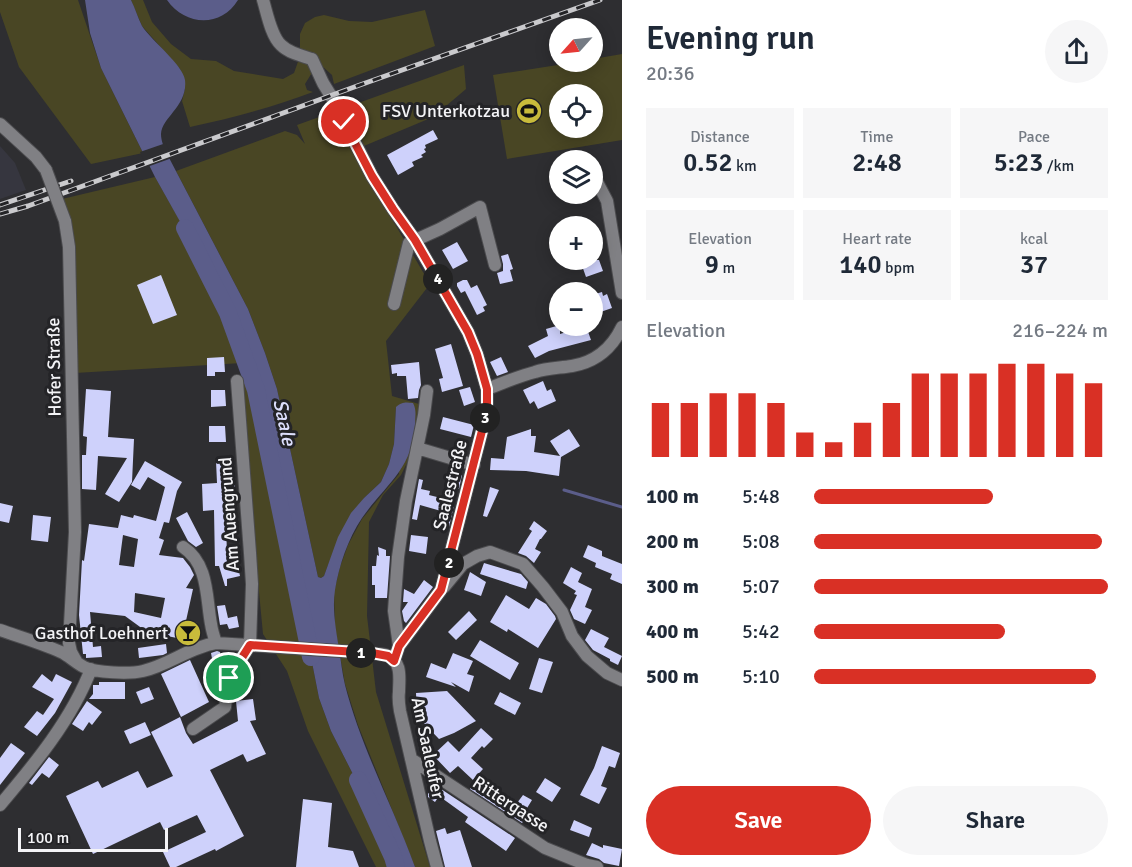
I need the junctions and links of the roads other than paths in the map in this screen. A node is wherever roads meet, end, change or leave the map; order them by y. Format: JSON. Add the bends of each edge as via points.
{"nodes":[{"id":1,"x":263,"y":0,"type":"edge"},
{"id":2,"x":0,"y":124,"type":"edge"},
{"id":3,"x":603,"y":193,"type":"edge"},
{"id":4,"x":415,"y":240,"type":"junction"},
{"id":5,"x":495,"y":265,"type":"dead end"},
{"id":6,"x":622,"y":293,"type":"edge"},
{"id":7,"x":394,"y":304,"type":"dead end"},
{"id":8,"x":622,"y":327,"type":"edge"},
{"id":9,"x":237,"y":381,"type":"dead end"},
{"id":10,"x":487,"y":389,"type":"junction"},
{"id":11,"x":427,"y":391,"type":"dead end"},
{"id":12,"x":417,"y":448,"type":"junction"},
{"id":13,"x":474,"y":465,"type":"junction"},
{"id":14,"x":183,"y":547,"type":"dead end"},
{"id":15,"x":441,"y":590,"type":"junction"},
{"id":16,"x":0,"y":630,"type":"edge"},
{"id":17,"x":69,"y":632,"type":"junction"},
{"id":18,"x":216,"y":643,"type":"junction"},
{"id":19,"x":250,"y":645,"type":"junction"},
{"id":20,"x":399,"y":646,"type":"junction"},
{"id":21,"x":52,"y":649,"type":"junction"},
{"id":22,"x":394,"y":661,"type":"junction"},
{"id":23,"x":85,"y":667,"type":"junction"},
{"id":24,"x":622,"y":680,"type":"edge"},
{"id":25,"x":193,"y":729,"type":"dead end"},
{"id":26,"x":411,"y":759,"type":"junction"},
{"id":27,"x":0,"y":805,"type":"edge"},
{"id":28,"x":437,"y":867,"type":"edge"},
{"id":29,"x":597,"y":867,"type":"edge"}],
"edges":[{"from":1,"to":4,"type":"street","name":"Saalestraße","via":[[280,45],[312,59],[372,176]]},
{"from":2,"to":17,"type":"street","name":"Hofer Straße","bridge":true,"via":[[46,170],[65,221],[69,247],[75,532]]},
{"from":3,"to":6,"type":"street"},
{"from":4,"to":5,"type":"street","via":[[480,207]]},
{"from":4,"to":7,"type":"street","via":[[409,243]]},
{"from":4,"to":10,"type":"street","name":"Saalestraße","via":[[468,332]]},
{"from":8,"to":10,"type":"street","via":[[610,347],[588,361],[538,371]]},
{"from":9,"to":19,"type":"street","name":"Am Auengrund","via":[[252,584]]},
{"from":10,"to":13,"type":"street","name":"Saalestraße"},
{"from":11,"to":12,"type":"street"},
{"from":12,"to":13,"type":"street"},
{"from":12,"to":20,"type":"street","via":[[398,557],[394,611]]},
{"from":13,"to":15,"type":"street","name":"Saalestraße"},
{"from":14,"to":18,"type":"street","via":[[195,557],[203,578]]},
{"from":15,"to":20,"type":"street","name":"Saalestraße"},
{"from":15,"to":24,"type":"street","via":[[463,564],[477,556],[490,552],[523,564],[562,612],[572,636],[587,656]]},
{"from":16,"to":21,"type":"street"},
{"from":17,"to":21,"type":"street","via":[[66,641]]},
{"from":17,"to":23,"type":"street","name":"Hofer Straße","via":[[71,652]]},
{"from":18,"to":19,"type":"street"},
{"from":18,"to":23,"type":"street","via":[[143,671],[122,673]]},
{"from":19,"to":22,"type":"street","via":[[372,653]]},
{"from":19,"to":25,"type":"street","via":[[229,678],[225,706]]},
{"from":20,"to":22,"type":"street","name":"Saalestraße"},
{"from":21,"to":23,"type":"street"},
{"from":22,"to":26,"type":"street","name":"Am Saaleufer","via":[[399,671],[398,699]]},
{"from":23,"to":27,"type":"street","via":[[79,698],[35,764]]},
{"from":26,"to":28,"type":"street","name":"Am Saaleufer"},
{"from":26,"to":29,"type":"street","name":"Rittergasse","via":[[545,848]]}]}
